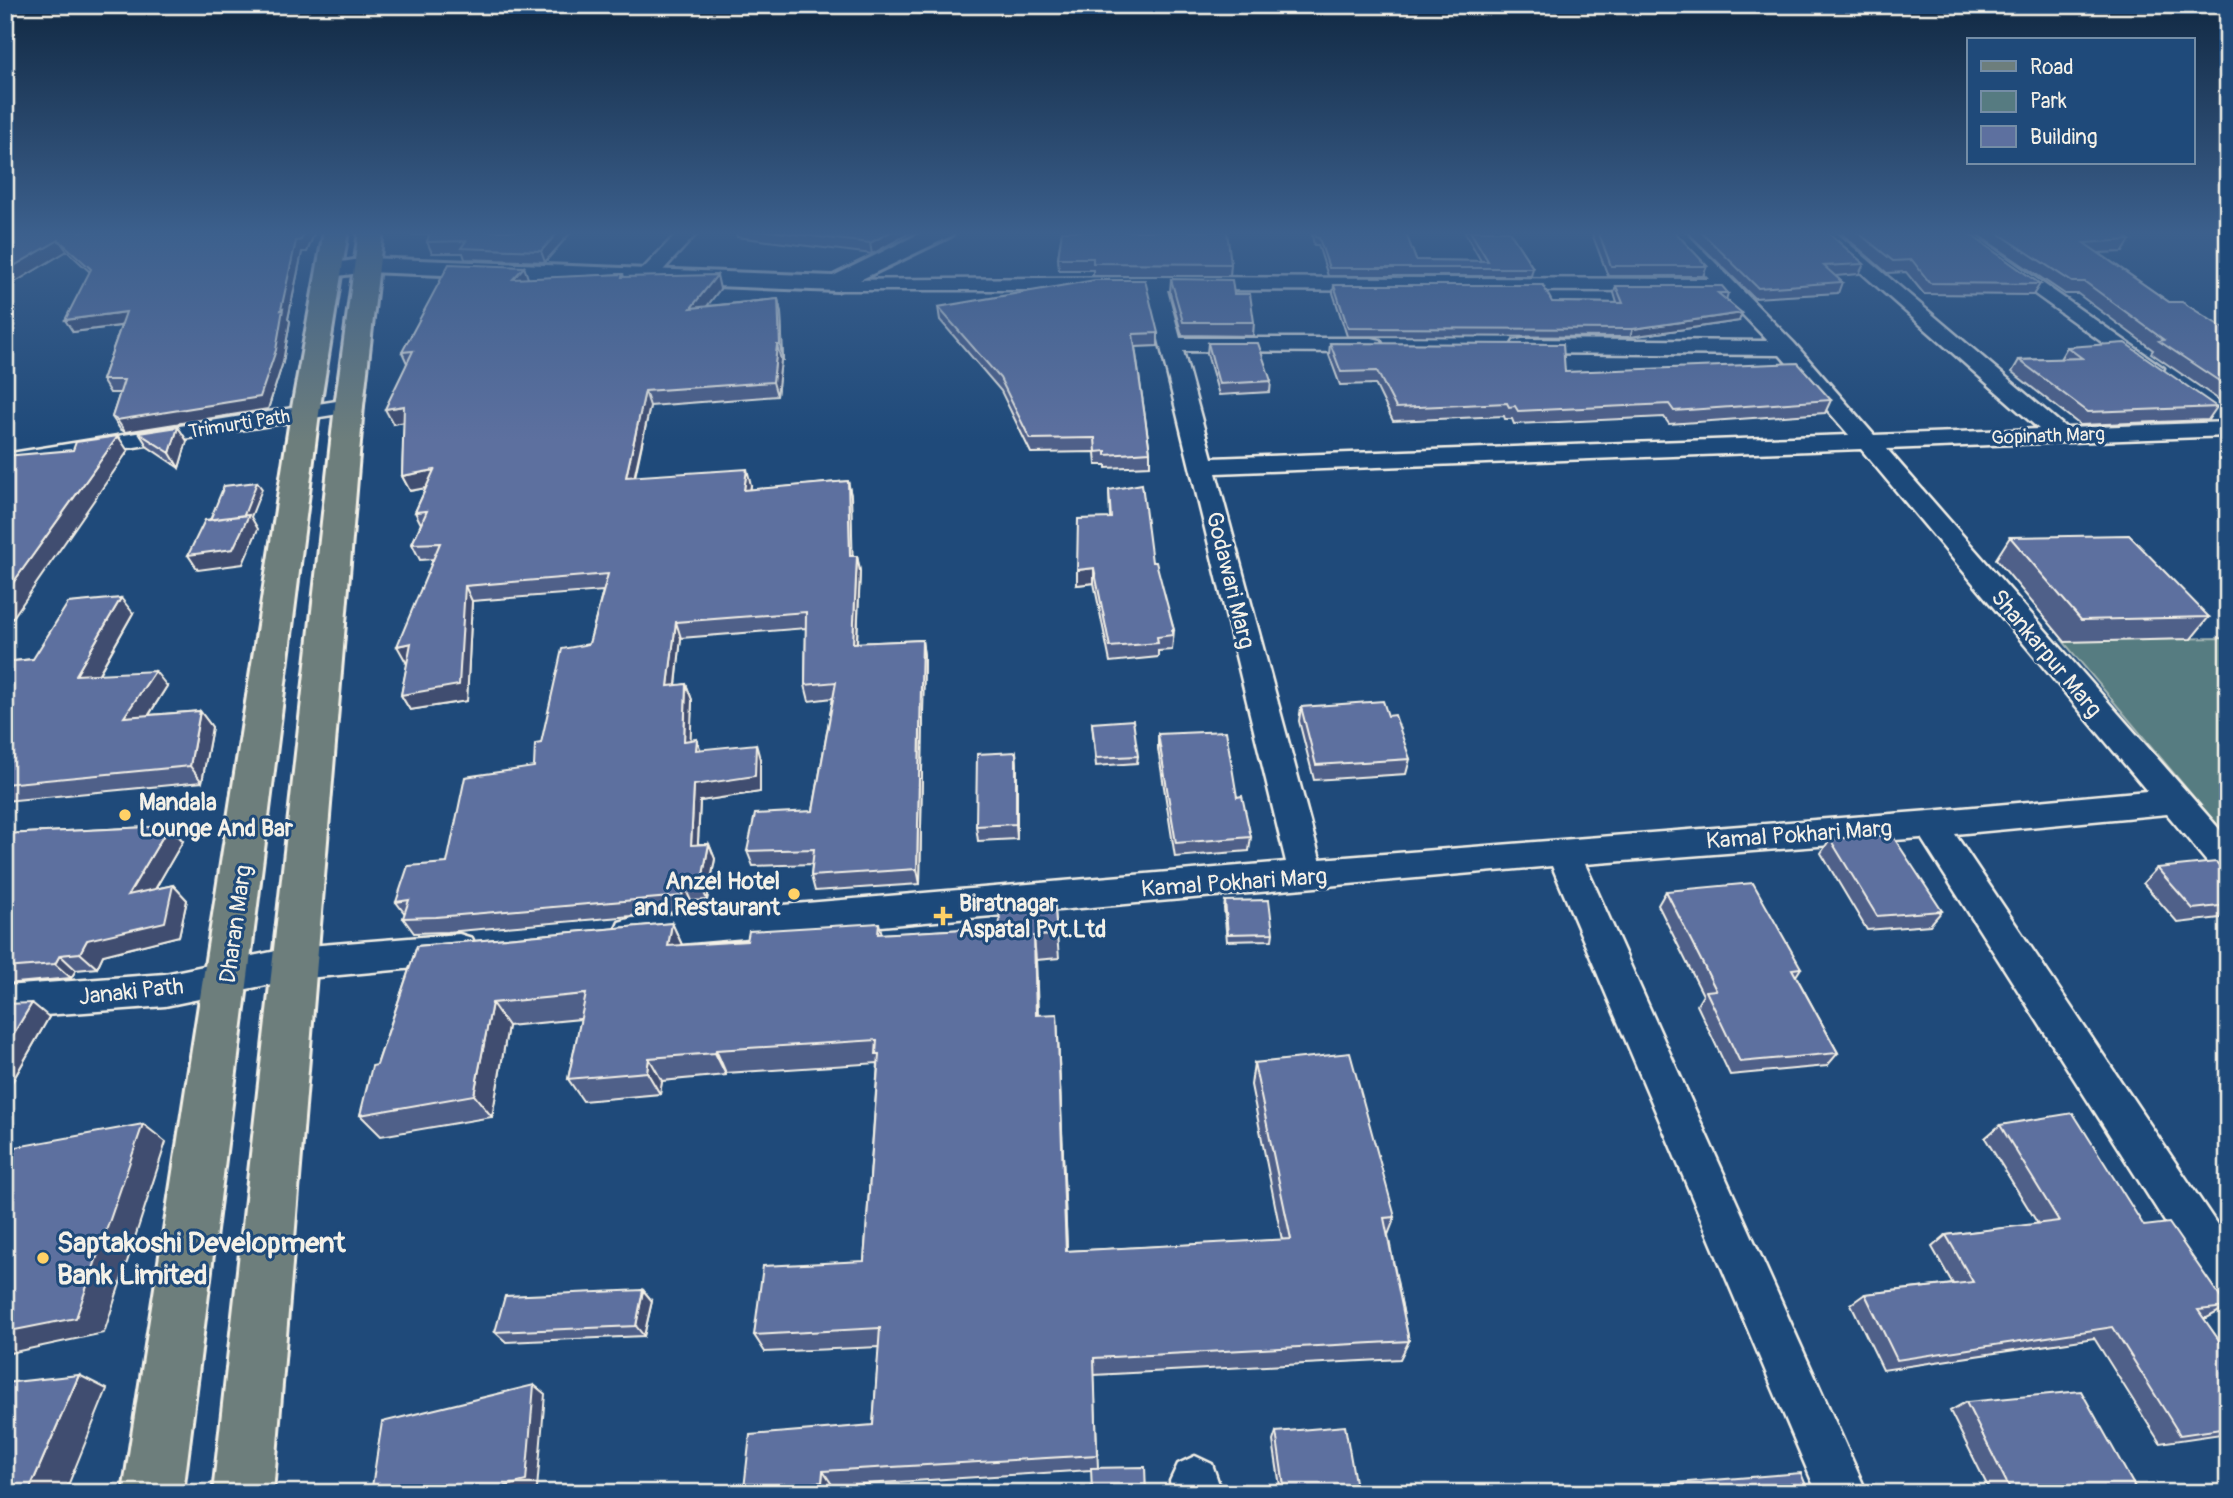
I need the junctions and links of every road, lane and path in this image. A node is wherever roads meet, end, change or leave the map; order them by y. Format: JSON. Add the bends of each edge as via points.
{"nodes":[{"id":1,"x":336,"y":301,"type":"edge"},
{"id":2,"x":350,"y":301,"type":"edge"},
{"id":3,"x":1160,"y":301,"type":"edge"},
{"id":4,"x":1742,"y":301,"type":"edge"},
{"id":5,"x":1904,"y":301,"type":"edge"},
{"id":6,"x":2057,"y":301,"type":"edge"},
{"id":7,"x":1171,"y":344,"type":"junction"},
{"id":8,"x":1394,"y":345,"type":"edge"},
{"id":9,"x":1506,"y":346,"type":"edge"},
{"id":10,"x":1786,"y":348,"type":"junction"},
{"id":11,"x":2171,"y":380,"type":"edge"},
{"id":12,"x":349,"y":406,"type":"junction"},
{"id":13,"x":305,"y":413,"type":"junction"},
{"id":14,"x":2224,"y":420,"type":"edge"},
{"id":15,"x":2059,"y":434,"type":"junction"},
{"id":16,"x":1867,"y":440,"type":"junction"},
{"id":17,"x":5,"y":461,"type":"edge"},
{"id":18,"x":1201,"y":466,"type":"junction"},
{"id":19,"x":2172,"y":801,"type":"junction"},
{"id":20,"x":1930,"y":824,"type":"junction"},
{"id":21,"x":1563,"y":852,"type":"junction"},
{"id":22,"x":2228,"y":863,"type":"edge"},
{"id":23,"x":1307,"y":876,"type":"junction"},
{"id":24,"x":599,"y":936,"type":"edge"},
{"id":25,"x":489,"y":946,"type":"edge"},
{"id":26,"x":296,"y":963,"type":"junction"},
{"id":27,"x":227,"y":978,"type":"junction"},
{"id":28,"x":5,"y":1002,"type":"edge"},
{"id":29,"x":2228,"y":1280,"type":"edge"},
{"id":30,"x":153,"y":1493,"type":"edge"},
{"id":31,"x":243,"y":1493,"type":"edge"},
{"id":32,"x":1842,"y":1493,"type":"edge"}],
"edges":[{"from":1,"to":13,"type":"main road","name":"Dharan Marg"},
{"from":2,"to":12,"type":"main road"},
{"from":3,"to":7,"type":"street","name":"Godawari Marg"},
{"from":4,"to":10,"type":"street","name":"Shankarpur Marg"},
{"from":5,"to":15,"type":"street"},
{"from":6,"to":11,"type":"street"},
{"from":7,"to":8,"type":"street"},
{"from":7,"to":18,"type":"street","name":"Godawari Marg"},
{"from":9,"to":10,"type":"street"},
{"from":10,"to":16,"type":"street","name":"Shankarpur Marg"},
{"from":12,"to":13,"type":"street","name":"Trimurti Path"},
{"from":12,"to":26,"type":"main road"},
{"from":13,"to":17,"type":"street","name":"Trimurti Path"},
{"from":13,"to":27,"type":"main road","name":"Dharan Marg"},
{"from":14,"to":15,"type":"street","name":"Gopinath Marg"},
{"from":15,"to":16,"type":"street","name":"Gopinath Marg"},
{"from":16,"to":18,"type":"street","name":"Gopinath Marg"},
{"from":16,"to":19,"type":"street","name":"Shankarpur Marg"},
{"from":18,"to":23,"type":"street","name":"Godawari Marg"},
{"from":19,"to":20,"type":"street","name":"Kamal Pokhari Marg"},
{"from":19,"to":22,"type":"street","name":"Shankarpur Marg"},
{"from":20,"to":21,"type":"street","name":"Kamal Pokhari Marg"},
{"from":20,"to":29,"type":"street"},
{"from":21,"to":23,"type":"street","name":"Kamal Pokhari Marg"},
{"from":21,"to":32,"type":"street"},
{"from":23,"to":24,"type":"street","name":"Kamal Pokhari Marg"},
{"from":25,"to":26,"type":"street"},
{"from":26,"to":27,"type":"street","name":"Janaki Path"},
{"from":26,"to":31,"type":"main road"},
{"from":27,"to":28,"type":"street","name":"Janaki Path","via":[[165,990]]},
{"from":27,"to":30,"type":"main road","name":"Dharan Marg"}]}
